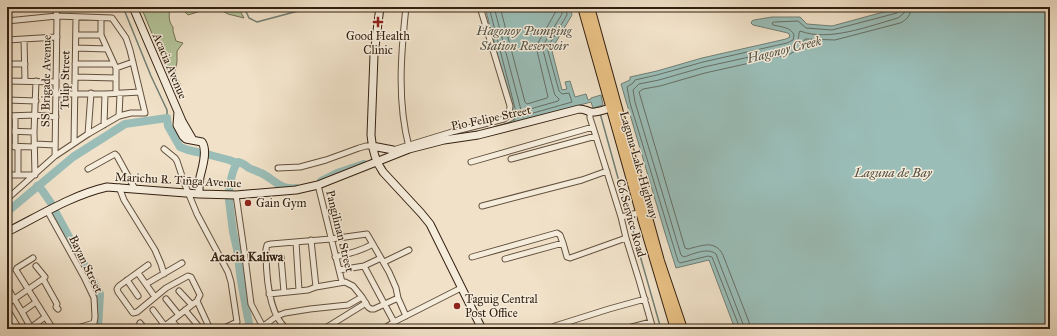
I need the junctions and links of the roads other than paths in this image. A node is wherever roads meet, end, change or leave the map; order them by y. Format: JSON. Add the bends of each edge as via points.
{"nodes":[{"id":1,"x":55,"y":7,"type":"edge"},
{"id":2,"x":133,"y":7,"type":"edge"},
{"id":3,"x":380,"y":7,"type":"edge"},
{"id":4,"x":406,"y":7,"type":"edge"},
{"id":5,"x":480,"y":7,"type":"edge"},
{"id":6,"x":582,"y":7,"type":"edge"},
{"id":7,"x":590,"y":7,"type":"edge"},
{"id":8,"x":57,"y":16,"type":"junction"},
{"id":9,"x":76,"y":18,"type":"junction"},
{"id":10,"x":101,"y":18,"type":"junction"},
{"id":11,"x":7,"y":21,"type":"edge"},
{"id":12,"x":76,"y":35,"type":"junction"},
{"id":13,"x":101,"y":35,"type":"junction"},
{"id":14,"x":57,"y":37,"type":"junction"},
{"id":15,"x":24,"y":39,"type":"junction"},
{"id":16,"x":7,"y":40,"type":"edge"},
{"id":17,"x":76,"y":48,"type":"junction"},
{"id":18,"x":107,"y":49,"type":"junction"},
{"id":19,"x":133,"y":62,"type":"junction"},
{"id":20,"x":8,"y":64,"type":"edge"},
{"id":21,"x":25,"y":64,"type":"junction"},
{"id":22,"x":75,"y":64,"type":"junction"},
{"id":23,"x":115,"y":66,"type":"junction"},
{"id":24,"x":75,"y":77,"type":"junction"},
{"id":25,"x":116,"y":78,"type":"junction"},
{"id":26,"x":7,"y":81,"type":"edge"},
{"id":27,"x":25,"y":81,"type":"junction"},
{"id":28,"x":36,"y":82,"type":"junction"},
{"id":29,"x":56,"y":82,"type":"junction"},
{"id":30,"x":140,"y":92,"type":"junction"},
{"id":31,"x":74,"y":93,"type":"junction"},
{"id":32,"x":91,"y":93,"type":"junction"},
{"id":33,"x":118,"y":93,"type":"junction"},
{"id":34,"x":56,"y":94,"type":"junction"},
{"id":35,"x":105,"y":94,"type":"junction"},
{"id":36,"x":7,"y":100,"type":"edge"},
{"id":37,"x":36,"y":100,"type":"junction"},
{"id":38,"x":608,"y":108,"type":"junction"},
{"id":39,"x":592,"y":112,"type":"junction"},
{"id":40,"x":35,"y":115,"type":"junction"},
{"id":41,"x":7,"y":116,"type":"edge"},
{"id":42,"x":14,"y":116,"type":"junction"},
{"id":43,"x":119,"y":116,"type":"junction"},
{"id":44,"x":56,"y":117,"type":"junction"},
{"id":45,"x":104,"y":126,"type":"junction"},
{"id":46,"x":593,"y":127,"type":"junction"},
{"id":47,"x":7,"y":131,"type":"edge"},
{"id":48,"x":15,"y":131,"type":"junction"},
{"id":49,"x":477,"y":131,"type":"junction"},
{"id":50,"x":34,"y":132,"type":"junction"},
{"id":51,"x":88,"y":134,"type":"junction"},
{"id":52,"x":596,"y":136,"type":"junction"},
{"id":53,"x":74,"y":143,"type":"junction"},
{"id":54,"x":56,"y":145,"type":"junction"},
{"id":55,"x":7,"y":146,"type":"edge"},
{"id":56,"x":35,"y":146,"type":"junction"},
{"id":57,"x":16,"y":147,"type":"junction"},
{"id":58,"x":409,"y":147,"type":"junction"},
{"id":59,"x":164,"y":149,"type":"dead end"},
{"id":60,"x":393,"y":150,"type":"joint"},
{"id":61,"x":375,"y":154,"type":"junction"},
{"id":62,"x":55,"y":156,"type":"junction"},
{"id":63,"x":511,"y":160,"type":"dead end"},
{"id":64,"x":471,"y":162,"type":"dead end"},
{"id":65,"x":364,"y":166,"type":"junction"},
{"id":66,"x":278,"y":168,"type":"dead end"},
{"id":67,"x":88,"y":169,"type":"dead end"},
{"id":68,"x":381,"y":169,"type":"junction"},
{"id":69,"x":607,"y":171,"type":"junction"},
{"id":70,"x":7,"y":175,"type":"edge"},
{"id":71,"x":18,"y":175,"type":"junction"},
{"id":72,"x":35,"y":175,"type":"junction"},
{"id":73,"x":318,"y":185,"type":"junction"},
{"id":74,"x":119,"y":187,"type":"junction"},
{"id":75,"x":135,"y":189,"type":"junction"},
{"id":76,"x":188,"y":193,"type":"junction"},
{"id":77,"x":199,"y":194,"type":"junction"},
{"id":78,"x":9,"y":195,"type":"edge"},
{"id":79,"x":236,"y":195,"type":"junction"},
{"id":80,"x":7,"y":199,"type":"edge"},
{"id":81,"x":482,"y":206,"type":"dead end"},
{"id":82,"x":48,"y":212,"type":"junction"},
{"id":83,"x":641,"y":212,"type":"junction"},
{"id":84,"x":622,"y":217,"type":"junction"},
{"id":85,"x":7,"y":232,"type":"edge"},
{"id":86,"x":626,"y":238,"type":"junction"},
{"id":87,"x":331,"y":239,"type":"junction"},
{"id":88,"x":312,"y":240,"type":"junction"},
{"id":89,"x":296,"y":242,"type":"junction"},
{"id":90,"x":563,"y":243,"type":"junction"},
{"id":91,"x":373,"y":244,"type":"junction"},
{"id":92,"x":409,"y":250,"type":"dead end"},
{"id":93,"x":281,"y":257,"type":"dead end"},
{"id":94,"x":335,"y":257,"type":"junction"},
{"id":95,"x":472,"y":257,"type":"dead end"},
{"id":96,"x":34,"y":258,"type":"dead end"},
{"id":97,"x":505,"y":259,"type":"dead end"},
{"id":98,"x":382,"y":260,"type":"junction"},
{"id":99,"x":182,"y":263,"type":"dead end"},
{"id":100,"x":148,"y":265,"type":"dead end"},
{"id":101,"x":36,"y":266,"type":"dead end"},
{"id":102,"x":364,"y":266,"type":"junction"},
{"id":103,"x":339,"y":270,"type":"junction"},
{"id":104,"x":138,"y":273,"type":"junction"},
{"id":105,"x":164,"y":274,"type":"junction"},
{"id":106,"x":43,"y":279,"type":"junction"},
{"id":107,"x":127,"y":280,"type":"junction"},
{"id":108,"x":342,"y":282,"type":"junction"},
{"id":109,"x":146,"y":284,"type":"junction"},
{"id":110,"x":7,"y":287,"type":"edge"},
{"id":111,"x":316,"y":287,"type":"junction"},
{"id":112,"x":461,"y":288,"type":"junction"},
{"id":113,"x":28,"y":289,"type":"junction"},
{"id":114,"x":299,"y":290,"type":"junction"},
{"id":115,"x":179,"y":291,"type":"dead end"},
{"id":116,"x":284,"y":292,"type":"junction"},
{"id":117,"x":269,"y":294,"type":"junction"},
{"id":118,"x":138,"y":296,"type":"dead end"},
{"id":119,"x":155,"y":297,"type":"junction"},
{"id":120,"x":362,"y":297,"type":"junction"},
{"id":121,"x":15,"y":298,"type":"junction"},
{"id":122,"x":398,"y":298,"type":"junction"},
{"id":123,"x":166,"y":299,"type":"dead end"},
{"id":124,"x":645,"y":300,"type":"junction"},
{"id":125,"x":197,"y":301,"type":"junction"},
{"id":126,"x":36,"y":302,"type":"junction"},
{"id":127,"x":366,"y":303,"type":"junction"},
{"id":128,"x":7,"y":304,"type":"edge"},
{"id":129,"x":384,"y":304,"type":"junction"},
{"id":130,"x":192,"y":305,"type":"junction"},
{"id":131,"x":7,"y":309,"type":"edge"},
{"id":132,"x":58,"y":309,"type":"dead end"},
{"id":133,"x":153,"y":310,"type":"dead end"},
{"id":134,"x":185,"y":310,"type":"junction"},
{"id":135,"x":22,"y":312,"type":"junction"},
{"id":136,"x":179,"y":315,"type":"junction"},
{"id":137,"x":277,"y":316,"type":"junction"},
{"id":138,"x":406,"y":316,"type":"junction"},
{"id":139,"x":45,"y":317,"type":"junction"},
{"id":140,"x":172,"y":321,"type":"junction"},
{"id":141,"x":394,"y":322,"type":"junction"},
{"id":142,"x":651,"y":322,"type":"junction"},
{"id":143,"x":140,"y":323,"type":"dead end"},
{"id":144,"x":94,"y":326,"type":"edge"},
{"id":145,"x":555,"y":326,"type":"dead end"},
{"id":146,"x":30,"y":328,"type":"edge"},
{"id":147,"x":163,"y":328,"type":"edge"},
{"id":148,"x":200,"y":328,"type":"dead end"},
{"id":149,"x":263,"y":328,"type":"edge"},
{"id":150,"x":385,"y":328,"type":"edge"},
{"id":151,"x":19,"y":329,"type":"edge"},
{"id":152,"x":53,"y":329,"type":"edge"},
{"id":153,"x":74,"y":329,"type":"edge"},
{"id":154,"x":145,"y":329,"type":"edge"},
{"id":155,"x":178,"y":329,"type":"edge"},
{"id":156,"x":210,"y":329,"type":"edge"},
{"id":157,"x":222,"y":329,"type":"edge"},
{"id":158,"x":287,"y":329,"type":"edge"},
{"id":159,"x":324,"y":329,"type":"edge"},
{"id":160,"x":482,"y":329,"type":"edge"},
{"id":161,"x":624,"y":329,"type":"edge"},
{"id":162,"x":653,"y":329,"type":"edge"},
{"id":163,"x":675,"y":329,"type":"edge"},
{"id":164,"x":683,"y":329,"type":"edge"}],
"edges":[{"from":1,"to":8,"type":"street","name":"SS Brigade Avenue"},
{"from":2,"to":77,"type":"main road","name":"Acacia Avenue","via":[[178,111],[179,130],[186,139],[202,142],[205,147]]},
{"from":3,"to":61,"type":"main road","via":[[374,55],[371,135]]},
{"from":4,"to":58,"type":"street","via":[[401,66],[404,131]]},
{"from":5,"to":49,"type":"street","via":[[510,106],[509,115],[504,119]]},
{"from":6,"to":38,"type":"main road","name":"Laguna Lake Highway"},
{"from":7,"to":83,"type":"main road","name":"Laguna Lake Highway"},
{"from":8,"to":9,"type":"street"},
{"from":8,"to":11,"type":"street"},
{"from":8,"to":14,"type":"street","name":"SS Brigade Avenue"},
{"from":9,"to":10,"type":"street"},
{"from":9,"to":12,"type":"street","name":"Tulip Street"},
{"from":10,"to":13,"type":"street"},
{"from":10,"to":19,"type":"street","via":[[112,18],[126,38]]},
{"from":12,"to":13,"type":"street"},
{"from":12,"to":17,"type":"street","name":"Tulip Street"},
{"from":13,"to":18,"type":"street"},
{"from":14,"to":15,"type":"street"},
{"from":14,"to":29,"type":"street","name":"SS Brigade Avenue"},
{"from":15,"to":16,"type":"street"},
{"from":15,"to":21,"type":"street"},
{"from":16,"to":20,"type":"street"},
{"from":17,"to":18,"type":"street"},
{"from":17,"to":22,"type":"street","name":"Tulip Street"},
{"from":18,"to":23,"type":"street"},
{"from":19,"to":23,"type":"street"},
{"from":19,"to":30,"type":"street"},
{"from":20,"to":21,"type":"street"},
{"from":21,"to":27,"type":"street"},
{"from":22,"to":23,"type":"street"},
{"from":22,"to":24,"type":"street","name":"Tulip Street"},
{"from":23,"to":25,"type":"street"},
{"from":24,"to":25,"type":"street"},
{"from":24,"to":31,"type":"street","name":"Tulip Street"},
{"from":25,"to":33,"type":"street"},
{"from":26,"to":27,"type":"street"},
{"from":27,"to":28,"type":"street"},
{"from":28,"to":29,"type":"street"},
{"from":28,"to":37,"type":"street"},
{"from":29,"to":34,"type":"street","name":"SS Brigade Avenue"},
{"from":30,"to":33,"type":"street"},
{"from":30,"to":43,"type":"street","via":[[145,113]]},
{"from":31,"to":32,"type":"street"},
{"from":31,"to":34,"type":"street"},
{"from":31,"to":53,"type":"street","name":"Tulip Street"},
{"from":32,"to":35,"type":"street"},
{"from":32,"to":51,"type":"street"},
{"from":33,"to":35,"type":"street"},
{"from":33,"to":43,"type":"street"},
{"from":34,"to":44,"type":"street","name":"SS Brigade Avenue"},
{"from":35,"to":45,"type":"street"},
{"from":36,"to":37,"type":"street"},
{"from":37,"to":40,"type":"street"},
{"from":38,"to":39,"type":"main road","name":"Pio Felipe Street"},
{"from":38,"to":83,"type":"main road","name":"Laguna Lake Highway"},
{"from":39,"to":46,"type":"street","name":"C6 Service Road","via":[[590,118]]},
{"from":39,"to":49,"type":"main road","name":"Pio Felipe Street","via":[[579,109]]},
{"from":40,"to":42,"type":"street"},
{"from":40,"to":44,"type":"street"},
{"from":40,"to":50,"type":"street"},
{"from":41,"to":42,"type":"street"},
{"from":42,"to":48,"type":"street"},
{"from":43,"to":45,"type":"street"},
{"from":44,"to":54,"type":"street","name":"SS Brigade Avenue"},
{"from":45,"to":51,"type":"street"},
{"from":46,"to":52,"type":"street","name":"C6 Service Road"},
{"from":46,"to":64,"type":"street"},
{"from":47,"to":48,"type":"street"},
{"from":48,"to":50,"type":"street"},
{"from":48,"to":57,"type":"street"},
{"from":49,"to":58,"type":"main road","name":"Pio Felipe Street"},
{"from":50,"to":56,"type":"street"},
{"from":51,"to":53,"type":"street"},
{"from":52,"to":63,"type":"street"},
{"from":52,"to":69,"type":"street","name":"C6 Service Road"},
{"from":53,"to":62,"type":"street"},
{"from":54,"to":56,"type":"street"},
{"from":54,"to":62,"type":"street","name":"SS Brigade Avenue"},
{"from":55,"to":57,"type":"street"},
{"from":56,"to":57,"type":"street"},
{"from":56,"to":72,"type":"street"},
{"from":57,"to":71,"type":"street"},
{"from":58,"to":60,"type":"street"},
{"from":58,"to":61,"type":"main road","name":"Pio Felipe Street"},
{"from":59,"to":76,"type":"street","via":[[177,161]]},
{"from":60,"to":61,"type":"main road"},
{"from":61,"to":65,"type":"main road","name":"Marichu R. Tiñga Avenue"},
{"from":61,"to":66,"type":"street","via":[[366,146],[298,168]]},
{"from":61,"to":68,"type":"main road"},
{"from":62,"to":72,"type":"street"},
{"from":65,"to":68,"type":"main road","via":[[376,166]]},
{"from":65,"to":73,"type":"main road","name":"Marichu R. Tiñga Avenue"},
{"from":67,"to":75,"type":"street","via":[[115,154]]},
{"from":68,"to":112,"type":"main road","via":[[430,224]]},
{"from":69,"to":81,"type":"street"},
{"from":69,"to":84,"type":"street","name":"C6 Service Road"},
{"from":70,"to":71,"type":"street"},
{"from":71,"to":72,"type":"street"},
{"from":72,"to":78,"type":"street"},
{"from":73,"to":79,"type":"main road","name":"Marichu R. Tiñga Avenue","via":[[296,190]]},
{"from":73,"to":87,"type":"street","name":"Pangilinan Street"},
{"from":74,"to":75,"type":"main road","name":"Marichu R. Tiñga Avenue"},
{"from":74,"to":82,"type":"main road","name":"Marichu R. Tiñga Avenue","via":[[107,186],[93,190]]},
{"from":74,"to":105,"type":"street","via":[[124,200],[155,250]]},
{"from":75,"to":76,"type":"main road","name":"Marichu R. Tiñga Avenue"},
{"from":76,"to":77,"type":"main road","name":"Marichu R. Tiñga Avenue"},
{"from":76,"to":157,"type":"street","via":[[231,282],[237,322]]},
{"from":77,"to":79,"type":"main road","name":"Marichu R. Tiñga Avenue"},
{"from":78,"to":80,"type":"street"},
{"from":79,"to":149,"type":"street","via":[[250,304]]},
{"from":82,"to":85,"type":"main road","name":"Marichu R. Tiñga Avenue"},
{"from":82,"to":144,"type":"street","name":"Bayan Street","via":[[94,298]]},
{"from":83,"to":84,"type":"street"},
{"from":83,"to":163,"type":"main road","name":"Laguna Lake Highway"},
{"from":83,"to":164,"type":"main road","name":"Laguna Lake Highway"},
{"from":84,"to":86,"type":"street","name":"C6 Service Road"},
{"from":86,"to":90,"type":"street","via":[[570,258],[567,257]]},
{"from":86,"to":124,"type":"street","name":"C6 Service Road"},
{"from":87,"to":88,"type":"street"},
{"from":87,"to":91,"type":"street","via":[[367,234]]},
{"from":87,"to":94,"type":"street","name":"Pangilinan Street"},
{"from":88,"to":89,"type":"street"},
{"from":88,"to":111,"type":"street"},
{"from":89,"to":114,"type":"street"},
{"from":89,"to":117,"type":"street","via":[[267,246]]},
{"from":90,"to":95,"type":"street","via":[[557,233]]},
{"from":90,"to":97,"type":"street"},
{"from":91,"to":94,"type":"street","via":[[352,254]]},
{"from":91,"to":98,"type":"street"},
{"from":92,"to":98,"type":"street"},
{"from":93,"to":116,"type":"street"},
{"from":94,"to":103,"type":"street","name":"Pangilinan Street"},
{"from":96,"to":113,"type":"street","via":[[16,269]]},
{"from":98,"to":102,"type":"street"},
{"from":98,"to":122,"type":"street","via":[[396,288]]},
{"from":99,"to":105,"type":"street"},
{"from":100,"to":104,"type":"street"},
{"from":101,"to":106,"type":"street"},
{"from":102,"to":103,"type":"street"},
{"from":102,"to":129,"type":"street"},
{"from":103,"to":108,"type":"street","name":"Pangilinan Street"},
{"from":104,"to":107,"type":"street"},
{"from":104,"to":109,"type":"street"},
{"from":105,"to":109,"type":"street"},
{"from":106,"to":113,"type":"street"},
{"from":106,"to":132,"type":"street"},
{"from":107,"to":118,"type":"street"},
{"from":107,"to":119,"type":"street","via":[[117,290],[133,313]]},
{"from":108,"to":111,"type":"street"},
{"from":108,"to":120,"type":"street","via":[[349,283]]},
{"from":109,"to":119,"type":"street"},
{"from":110,"to":121,"type":"street"},
{"from":111,"to":114,"type":"street"},
{"from":112,"to":138,"type":"street"},
{"from":112,"to":160,"type":"main road"},
{"from":113,"to":121,"type":"street"},
{"from":113,"to":126,"type":"street"},
{"from":114,"to":116,"type":"street"},
{"from":115,"to":130,"type":"street"},
{"from":116,"to":117,"type":"street"},
{"from":117,"to":137,"type":"street"},
{"from":119,"to":125,"type":"street","via":[[168,286],[188,276],[191,277],[200,295]]},
{"from":120,"to":127,"type":"street"},
{"from":120,"to":137,"type":"street","via":[[348,305],[293,311]]},
{"from":121,"to":128,"type":"street"},
{"from":121,"to":135,"type":"street"},
{"from":122,"to":129,"type":"street"},
{"from":122,"to":138,"type":"street"},
{"from":123,"to":136,"type":"street"},
{"from":124,"to":142,"type":"street","name":"C6 Service Road"},
{"from":124,"to":145,"type":"street"},
{"from":125,"to":130,"type":"street"},
{"from":125,"to":156,"type":"street"},
{"from":126,"to":135,"type":"street"},
{"from":126,"to":139,"type":"street"},
{"from":127,"to":129,"type":"street","via":[[372,310]]},
{"from":127,"to":159,"type":"street"},
{"from":129,"to":141,"type":"street"},
{"from":130,"to":134,"type":"street"},
{"from":131,"to":151,"type":"street"},
{"from":133,"to":147,"type":"street"},
{"from":134,"to":136,"type":"street"},
{"from":134,"to":148,"type":"street"},
{"from":135,"to":146,"type":"street"},
{"from":136,"to":140,"type":"street"},
{"from":137,"to":149,"type":"street"},
{"from":137,"to":158,"type":"street"},
{"from":138,"to":141,"type":"street"},
{"from":139,"to":146,"type":"street"},
{"from":139,"to":152,"type":"street"},
{"from":140,"to":147,"type":"street"},
{"from":140,"to":155,"type":"street"},
{"from":141,"to":150,"type":"street"},
{"from":142,"to":161,"type":"street"},
{"from":142,"to":162,"type":"street","name":"C6 Service Road"},
{"from":143,"to":154,"type":"street"},
{"from":144,"to":153,"type":"street"}]}
